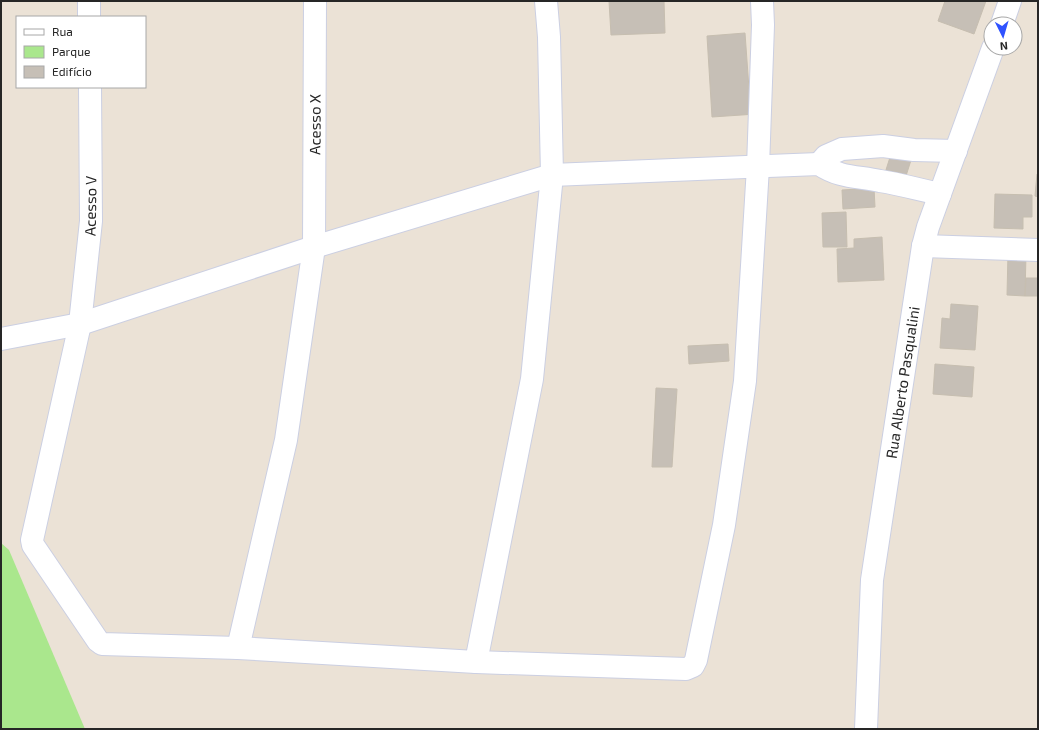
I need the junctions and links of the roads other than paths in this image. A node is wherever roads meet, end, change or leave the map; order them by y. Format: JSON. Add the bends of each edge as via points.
{"nodes":[{"id":1,"x":89,"y":1,"type":"edge"},
{"id":2,"x":315,"y":1,"type":"edge"},
{"id":3,"x":546,"y":1,"type":"edge"},
{"id":4,"x":762,"y":1,"type":"edge"},
{"id":5,"x":1010,"y":1,"type":"edge"},
{"id":6,"x":89,"y":16,"type":"edge"},
{"id":7,"x":1005,"y":16,"type":"edge"},
{"id":8,"x":990,"y":56,"type":"edge"},
{"id":9,"x":90,"y":88,"type":"edge"},
{"id":10,"x":956,"y":151,"type":"junction"},
{"id":11,"x":819,"y":164,"type":"junction"},
{"id":12,"x":758,"y":167,"type":"junction"},
{"id":13,"x":552,"y":175,"type":"junction"},
{"id":14,"x":940,"y":194,"type":"junction"},
{"id":15,"x":923,"y":246,"type":"junction"},
{"id":16,"x":314,"y":247,"type":"junction"},
{"id":17,"x":1038,"y":250,"type":"edge"},
{"id":18,"x":80,"y":324,"type":"junction"},
{"id":19,"x":1,"y":339,"type":"edge"},
{"id":20,"x":238,"y":648,"type":"junction"},
{"id":21,"x":476,"y":662,"type":"junction"},
{"id":22,"x":866,"y":729,"type":"edge"}],
"edges":[{"from":1,"to":6,"type":"street"},
{"from":2,"to":16,"type":"street","name":"Acesso X"},
{"from":3,"to":13,"type":"street"},
{"from":4,"to":12,"type":"street"},
{"from":5,"to":7,"type":"street"},
{"from":8,"to":10,"type":"street","name":"Rua Alberto Pasqualini"},
{"from":9,"to":18,"type":"street","name":"Acesso V","via":[[91,221]]},
{"from":10,"to":11,"type":"street","via":[[883,146],[842,149],[826,156]]},
{"from":10,"to":14,"type":"street","name":"Rua Alberto Pasqualini"},
{"from":11,"to":12,"type":"street"},
{"from":11,"to":14,"type":"street","via":[[829,171],[850,177],[879,180]]},
{"from":12,"to":13,"type":"street"},
{"from":12,"to":21,"type":"street","via":[[744,382],[724,525],[693,666],[686,669]]},
{"from":13,"to":16,"type":"street"},
{"from":13,"to":21,"type":"street","via":[[532,379]]},
{"from":14,"to":15,"type":"street","name":"Rua Alberto Pasqualini"},
{"from":15,"to":17,"type":"street"},
{"from":15,"to":22,"type":"street","name":"Rua Alberto Pasqualini","via":[[872,580]]},
{"from":16,"to":18,"type":"street"},
{"from":16,"to":20,"type":"street","name":"Acesso X","via":[[286,440]]},
{"from":18,"to":19,"type":"street"},
{"from":18,"to":20,"type":"street","name":"Acesso V","via":[[32,540],[34,545],[102,644]]},
{"from":20,"to":21,"type":"street"}]}
